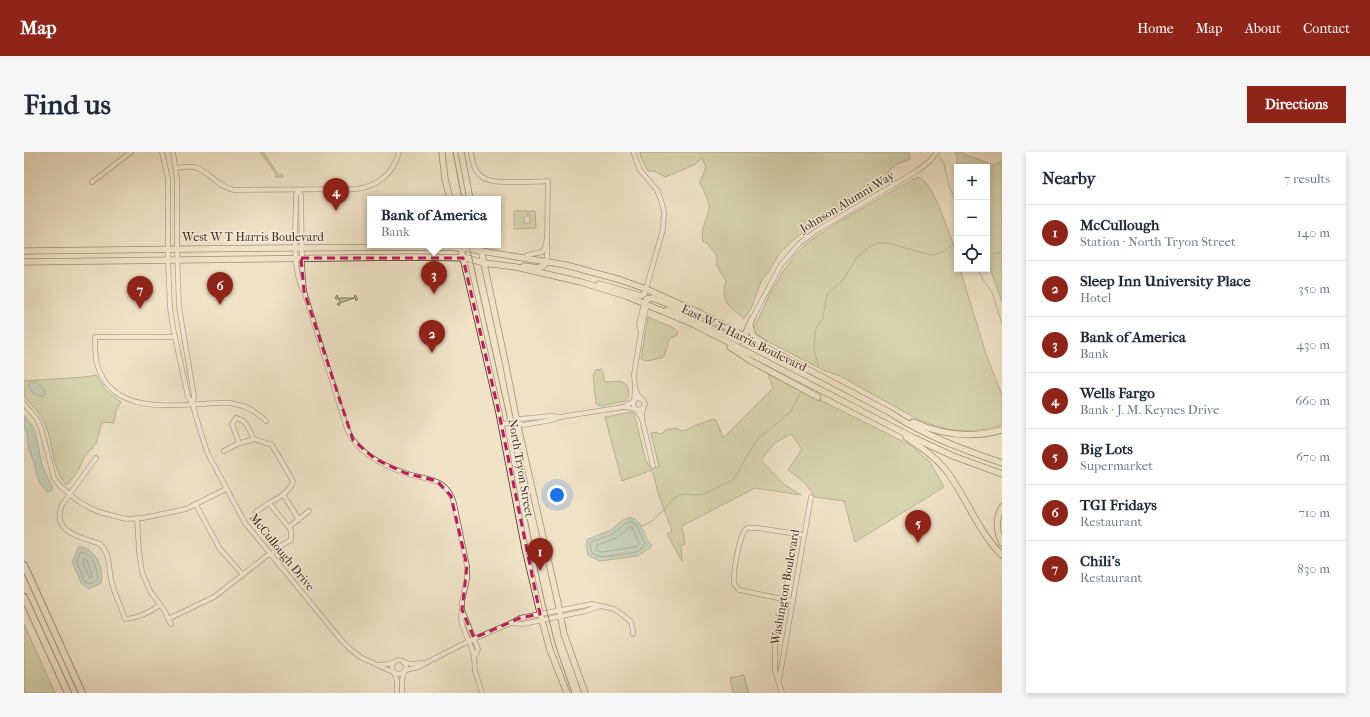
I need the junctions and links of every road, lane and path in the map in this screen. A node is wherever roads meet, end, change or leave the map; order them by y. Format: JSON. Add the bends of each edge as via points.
{"nodes":[{"id":1,"x":131,"y":152,"type":"edge"},
{"id":2,"x":162,"y":152,"type":"edge"},
{"id":3,"x":173,"y":152,"type":"edge"},
{"id":4,"x":399,"y":152,"type":"edge"},
{"id":5,"x":442,"y":152,"type":"edge"},
{"id":6,"x":461,"y":152,"type":"edge"},
{"id":7,"x":471,"y":152,"type":"edge"},
{"id":8,"x":633,"y":152,"type":"edge"},
{"id":9,"x":937,"y":152,"type":"edge"},
{"id":10,"x":176,"y":168,"type":"junction"},
{"id":11,"x":92,"y":182,"type":"dead end"},
{"id":12,"x":298,"y":190,"type":"junction"},
{"id":13,"x":449,"y":196,"type":"edge"},
{"id":14,"x":469,"y":196,"type":"edge"},
{"id":15,"x":547,"y":238,"type":"junction"},
{"id":16,"x":367,"y":247,"type":"edge"},
{"id":17,"x":298,"y":248,"type":"junction"},
{"id":18,"x":461,"y":248,"type":"edge"},
{"id":19,"x":468,"y":248,"type":"edge"},
{"id":20,"x":481,"y":248,"type":"edge"},
{"id":21,"x":168,"y":249,"type":"junction"},
{"id":22,"x":177,"y":249,"type":"junction"},
{"id":23,"x":24,"y":251,"type":"edge"},
{"id":24,"x":482,"y":252,"type":"junction"},
{"id":25,"x":298,"y":258,"type":"junction"},
{"id":26,"x":463,"y":258,"type":"junction"},
{"id":27,"x":524,"y":258,"type":"junction"},
{"id":28,"x":168,"y":261,"type":"junction"},
{"id":29,"x":178,"y":261,"type":"junction"},
{"id":30,"x":546,"y":261,"type":"junction"},
{"id":31,"x":24,"y":262,"type":"edge"},
{"id":32,"x":484,"y":263,"type":"junction"},
{"id":33,"x":516,"y":267,"type":"junction"},
{"id":34,"x":581,"y":282,"type":"junction"},
{"id":35,"x":646,"y":290,"type":"junction"},
{"id":36,"x":646,"y":303,"type":"junction"},
{"id":37,"x":654,"y":308,"type":"junction"},
{"id":38,"x":710,"y":319,"type":"junction"},
{"id":39,"x":752,"y":320,"type":"junction"},
{"id":40,"x":750,"y":326,"type":"junction"},
{"id":41,"x":737,"y":332,"type":"junction"},
{"id":42,"x":175,"y":336,"type":"junction"},
{"id":43,"x":744,"y":336,"type":"junction"},
{"id":44,"x":722,"y":340,"type":"junction"},
{"id":45,"x":775,"y":352,"type":"junction"},
{"id":46,"x":635,"y":388,"type":"junction"},
{"id":47,"x":818,"y":397,"type":"dead end"},
{"id":48,"x":642,"y":399,"type":"junction"},
{"id":49,"x":634,"y":401,"type":"junction"},
{"id":50,"x":24,"y":404,"type":"edge"},
{"id":51,"x":193,"y":404,"type":"junction"},
{"id":52,"x":624,"y":407,"type":"junction"},
{"id":53,"x":644,"y":407,"type":"junction"},
{"id":54,"x":636,"y":409,"type":"junction"},
{"id":55,"x":889,"y":412,"type":"junction"},
{"id":56,"x":642,"y":419,"type":"junction"},
{"id":57,"x":266,"y":421,"type":"dead end"},
{"id":58,"x":517,"y":422,"type":"junction"},
{"id":59,"x":501,"y":424,"type":"junction"},
{"id":60,"x":892,"y":426,"type":"junction"},
{"id":61,"x":1002,"y":430,"type":"edge"},
{"id":62,"x":254,"y":439,"type":"junction"},
{"id":63,"x":239,"y":443,"type":"junction"},
{"id":64,"x":224,"y":451,"type":"dead end"},
{"id":65,"x":96,"y":458,"type":"dead end"},
{"id":66,"x":1002,"y":463,"type":"edge"},
{"id":67,"x":653,"y":466,"type":"dead end"},
{"id":68,"x":1002,"y":474,"type":"edge"},
{"id":69,"x":226,"y":489,"type":"junction"},
{"id":70,"x":70,"y":494,"type":"junction"},
{"id":71,"x":283,"y":494,"type":"junction"},
{"id":72,"x":811,"y":497,"type":"dead end"},
{"id":73,"x":269,"y":503,"type":"junction"},
{"id":74,"x":196,"y":505,"type":"junction"},
{"id":75,"x":1002,"y":506,"type":"edge"},
{"id":76,"x":309,"y":511,"type":"dead end"},
{"id":77,"x":256,"y":512,"type":"dead end"},
{"id":78,"x":137,"y":518,"type":"junction"},
{"id":79,"x":300,"y":520,"type":"junction"},
{"id":80,"x":289,"y":527,"type":"junction"},
{"id":81,"x":796,"y":534,"type":"junction"},
{"id":82,"x":804,"y":535,"type":"junction"},
{"id":83,"x":1002,"y":543,"type":"edge"},
{"id":84,"x":270,"y":554,"type":"junction"},
{"id":85,"x":1002,"y":555,"type":"edge"},
{"id":86,"x":24,"y":565,"type":"edge"},
{"id":87,"x":243,"y":575,"type":"junction"},
{"id":88,"x":24,"y":597,"type":"edge"},
{"id":89,"x":784,"y":599,"type":"junction"},
{"id":90,"x":793,"y":601,"type":"junction"},
{"id":91,"x":160,"y":605,"type":"junction"},
{"id":92,"x":462,"y":610,"type":"junction"},
{"id":93,"x":560,"y":613,"type":"junction"},
{"id":94,"x":541,"y":617,"type":"junction"},
{"id":95,"x":168,"y":618,"type":"junction"},
{"id":96,"x":171,"y":624,"type":"dead end"},
{"id":97,"x":633,"y":634,"type":"dead end"},
{"id":98,"x":474,"y":638,"type":"junction"},
{"id":99,"x":469,"y":640,"type":"junction"},
{"id":100,"x":474,"y":658,"type":"junction"},
{"id":101,"x":395,"y":661,"type":"junction"},
{"id":102,"x":403,"y":661,"type":"junction"},
{"id":103,"x":422,"y":663,"type":"junction"},
{"id":104,"x":378,"y":665,"type":"junction"},
{"id":105,"x":405,"y":671,"type":"junction"},
{"id":106,"x":393,"y":672,"type":"junction"},
{"id":107,"x":778,"y":680,"type":"junction"},
{"id":108,"x":68,"y":693,"type":"edge"},
{"id":109,"x":82,"y":693,"type":"edge"},
{"id":110,"x":397,"y":693,"type":"edge"},
{"id":111,"x":402,"y":693,"type":"edge"},
{"id":112,"x":482,"y":693,"type":"edge"},
{"id":113,"x":566,"y":693,"type":"edge"},
{"id":114,"x":585,"y":693,"type":"edge"},
{"id":115,"x":782,"y":693,"type":"edge"}],
"edges":[{"from":1,"to":11,"type":"street"},
{"from":2,"to":21,"type":"street","name":"McCullough Drive","via":[[168,179]]},
{"from":3,"to":10,"type":"street","name":"McCullough Drive"},
{"from":4,"to":12,"type":"street","via":[[390,171],[371,186],[356,190]]},
{"from":5,"to":13,"type":"main road"},
{"from":6,"to":14,"type":"main road"},
{"from":7,"to":15,"type":"street","via":[[475,169],[487,180],[548,182]]},
{"from":8,"to":35,"type":"street","via":[[640,170],[657,190],[664,212],[663,229]]},
{"from":9,"to":39,"type":"street","name":"Johnson Alumni Way","via":[[918,171],[801,242],[781,265]]},
{"from":10,"to":12,"type":"street","via":[[198,168],[221,185],[232,189]]},
{"from":10,"to":22,"type":"street","name":"McCullough Drive"},
{"from":12,"to":17,"type":"street","via":[[301,195]]},
{"from":15,"to":27,"type":"street","via":[[542,252]]},
{"from":15,"to":30,"type":"street"},
{"from":16,"to":17,"type":"main road","name":"West W T Harris Boulevard"},
{"from":17,"to":22,"type":"main road","name":"West W T Harris Boulevard"},
{"from":17,"to":25,"type":"street"},
{"from":18,"to":26,"type":"main road","name":"North Tryon Street"},
{"from":19,"to":24,"type":"main road","name":"West W T Harris Boulevard"},
{"from":20,"to":24,"type":"main road","name":"North Tryon Street"},
{"from":21,"to":22,"type":"main road","name":"West W T Harris Boulevard"},
{"from":21,"to":23,"type":"main road","name":"West W T Harris Boulevard"},
{"from":21,"to":28,"type":"street","name":"McCullough Drive"},
{"from":22,"to":29,"type":"street","name":"McCullough Drive"},
{"from":24,"to":27,"type":"main road","name":"East W T Harris Boulevard"},
{"from":24,"to":32,"type":"main road","name":"North Tryon Street"},
{"from":25,"to":26,"type":"main road","name":"West W T Harris Boulevard"},
{"from":25,"to":29,"type":"main road","name":"West W T Harris Boulevard"},
{"from":25,"to":92,"type":"street","via":[[297,274],[300,285],[348,433],[360,449],[375,459],[405,473],[437,481],[451,496],[467,566]]},
{"from":26,"to":32,"type":"main road","name":"East W T Harris Boulevard"},
{"from":26,"to":59,"type":"main road","name":"North Tryon Street"},
{"from":27,"to":30,"type":"main road","name":"East W T Harris Boulevard"},
{"from":28,"to":29,"type":"main road","name":"West W T Harris Boulevard"},
{"from":28,"to":31,"type":"main road","name":"West W T Harris Boulevard"},
{"from":28,"to":42,"type":"street","name":"McCullough Drive","via":[[170,308]]},
{"from":29,"to":51,"type":"street","name":"McCullough Drive","via":[[178,307],[194,396]]},
{"from":30,"to":33,"type":"main road","via":[[540,268]]},
{"from":30,"to":35,"type":"main road","name":"East W T Harris Boulevard","via":[[586,270]]},
{"from":32,"to":33,"type":"main road","name":"East W T Harris Boulevard"},
{"from":32,"to":58,"type":"main road","name":"North Tryon Street"},
{"from":33,"to":34,"type":"main road","name":"East W T Harris Boulevard"},
{"from":34,"to":35,"type":"main road","via":[[614,287],[640,295]]},
{"from":34,"to":36,"type":"main road","name":"East W T Harris Boulevard"},
{"from":35,"to":38,"type":"main road","name":"East W T Harris Boulevard"},
{"from":36,"to":37,"type":"main road","name":"East W T Harris Boulevard"},
{"from":36,"to":38,"type":"main road","via":[[648,298],[653,298]]},
{"from":36,"to":46,"type":"street","via":[[640,325],[634,374]]},
{"from":37,"to":43,"type":"main road","via":[[675,312],[737,340]]},
{"from":37,"to":44,"type":"main road","name":"East W T Harris Boulevard"},
{"from":38,"to":41,"type":"main road","name":"East W T Harris Boulevard"},
{"from":39,"to":40,"type":"main road"},
{"from":39,"to":41,"type":"main road"},
{"from":40,"to":43,"type":"main road"},
{"from":40,"to":45,"type":"main road","via":[[753,336]]},
{"from":41,"to":43,"type":"main road","name":"East W T Harris Boulevard"},
{"from":42,"to":51,"type":"street","name":"McCullough Drive","via":[[188,397]]},
{"from":42,"to":51,"type":"street","via":[[95,337],[98,366],[106,382],[117,393],[132,401],[144,404]]},
{"from":43,"to":45,"type":"main road","name":"East W T Harris Boulevard"},
{"from":44,"to":47,"type":"main road","via":[[751,361]]},
{"from":44,"to":60,"type":"main road","name":"East W T Harris Boulevard"},
{"from":45,"to":55,"type":"main road","name":"East W T Harris Boulevard"},
{"from":46,"to":48,"type":"street"},
{"from":46,"to":49,"type":"street"},
{"from":48,"to":49,"type":"street","via":[[637,398]]},
{"from":48,"to":53,"type":"street"},
{"from":49,"to":52,"type":"street"},
{"from":49,"to":54,"type":"street"},
{"from":50,"to":70,"type":"street","via":[[41,428],[54,478]]},
{"from":51,"to":57,"type":"street","via":[[235,404],[254,411]]},
{"from":51,"to":69,"type":"street","name":"McCullough Drive","via":[[203,441]]},
{"from":52,"to":54,"type":"street"},
{"from":52,"to":58,"type":"street","via":[[560,417],[535,417]]},
{"from":53,"to":54,"type":"street","via":[[641,410]]},
{"from":53,"to":56,"type":"street"},
{"from":54,"to":56,"type":"street"},
{"from":55,"to":61,"type":"main road","via":[[928,428],[954,434],[985,434]]},
{"from":55,"to":66,"type":"main road","name":"East W T Harris Boulevard","via":[[939,438]]},
{"from":56,"to":67,"type":"street"},
{"from":58,"to":59,"type":"street"},
{"from":58,"to":93,"type":"main road","name":"North Tryon Street"},
{"from":59,"to":94,"type":"main road","name":"North Tryon Street"},
{"from":60,"to":68,"type":"main road","name":"East W T Harris Boulevard","via":[[953,456]]},
{"from":60,"to":85,"type":"main road","via":[[924,449],[943,467],[991,543]]},
{"from":62,"to":63,"type":"street"},
{"from":62,"to":63,"type":"street","via":[[244,421],[236,418],[232,424]]},
{"from":62,"to":71,"type":"street","via":[[272,445],[293,479],[293,484]]},
{"from":63,"to":64,"type":"street"},
{"from":65,"to":70,"type":"street"},
{"from":69,"to":74,"type":"street"},
{"from":69,"to":84,"type":"street","name":"McCullough Drive","via":[[245,523]]},
{"from":70,"to":78,"type":"street","via":[[99,512],[126,519]]},
{"from":70,"to":91,"type":"street","via":[[62,505],[61,523],[68,532],[100,544],[104,548],[113,593],[125,619],[148,614]]},
{"from":71,"to":73,"type":"street"},
{"from":71,"to":79,"type":"street"},
{"from":72,"to":82,"type":"street","name":"Washington Boulevard"},
{"from":73,"to":77,"type":"street"},
{"from":73,"to":80,"type":"street"},
{"from":74,"to":78,"type":"street","via":[[186,510]]},
{"from":74,"to":87,"type":"street","via":[[220,549]]},
{"from":75,"to":83,"type":"main road","via":[[997,524]]},
{"from":76,"to":79,"type":"street"},
{"from":78,"to":91,"type":"street","via":[[142,572],[150,591]]},
{"from":79,"to":80,"type":"street"},
{"from":80,"to":84,"type":"street","via":[[292,533],[291,540]]},
{"from":81,"to":82,"type":"street"},
{"from":81,"to":89,"type":"street","name":"Washington Boulevard"},
{"from":81,"to":89,"type":"street","via":[[746,528],[742,534],[735,569],[736,588]]},
{"from":82,"to":90,"type":"street","name":"Washington Boulevard"},
{"from":84,"to":87,"type":"street"},
{"from":84,"to":104,"type":"street","name":"McCullough Drive","via":[[347,646],[362,658]]},
{"from":86,"to":109,"type":"highway"},
{"from":87,"to":95,"type":"street","via":[[214,598]]},
{"from":88,"to":108,"type":"highway"},
{"from":89,"to":90,"type":"street"},
{"from":89,"to":107,"type":"street","name":"Washington Boulevard","via":[[775,647]]},
{"from":90,"to":107,"type":"street","name":"Washington Boulevard"},
{"from":91,"to":95,"type":"street"},
{"from":92,"to":98,"type":"street"},
{"from":92,"to":99,"type":"street","via":[[461,622]]},
{"from":93,"to":94,"type":"street","name":"McCullough Drive","via":[[550,618]]},
{"from":93,"to":94,"type":"street","name":"McCullough Drive","via":[[549,612]]},
{"from":93,"to":97,"type":"street","via":[[600,606],[614,609],[632,624]]},
{"from":93,"to":114,"type":"main road","name":"North Tryon Street","via":[[566,642]]},
{"from":94,"to":98,"type":"street","name":"McCullough Drive","via":[[520,624],[511,623]]},
{"from":94,"to":113,"type":"main road","name":"North Tryon Street"},
{"from":95,"to":96,"type":"street"},
{"from":98,"to":99,"type":"street","name":"McCullough Drive"},
{"from":98,"to":100,"type":"street","via":[[478,650]]},
{"from":99,"to":100,"type":"street"},
{"from":99,"to":103,"type":"street","name":"McCullough Drive"},
{"from":100,"to":112,"type":"street"},
{"from":101,"to":102,"type":"street"},
{"from":101,"to":104,"type":"street"},
{"from":101,"to":106,"type":"street","via":[[392,666]]},
{"from":102,"to":103,"type":"street","via":[[411,664]]},
{"from":102,"to":105,"type":"street"},
{"from":103,"to":105,"type":"street","name":"McCullough Drive"},
{"from":104,"to":106,"type":"street","name":"McCullough Drive"},
{"from":105,"to":106,"type":"street","name":"McCullough Drive","via":[[400,674]]},
{"from":105,"to":111,"type":"street"},
{"from":106,"to":110,"type":"street","via":[[397,679]]},
{"from":107,"to":115,"type":"street","name":"Washington Boulevard"}]}
